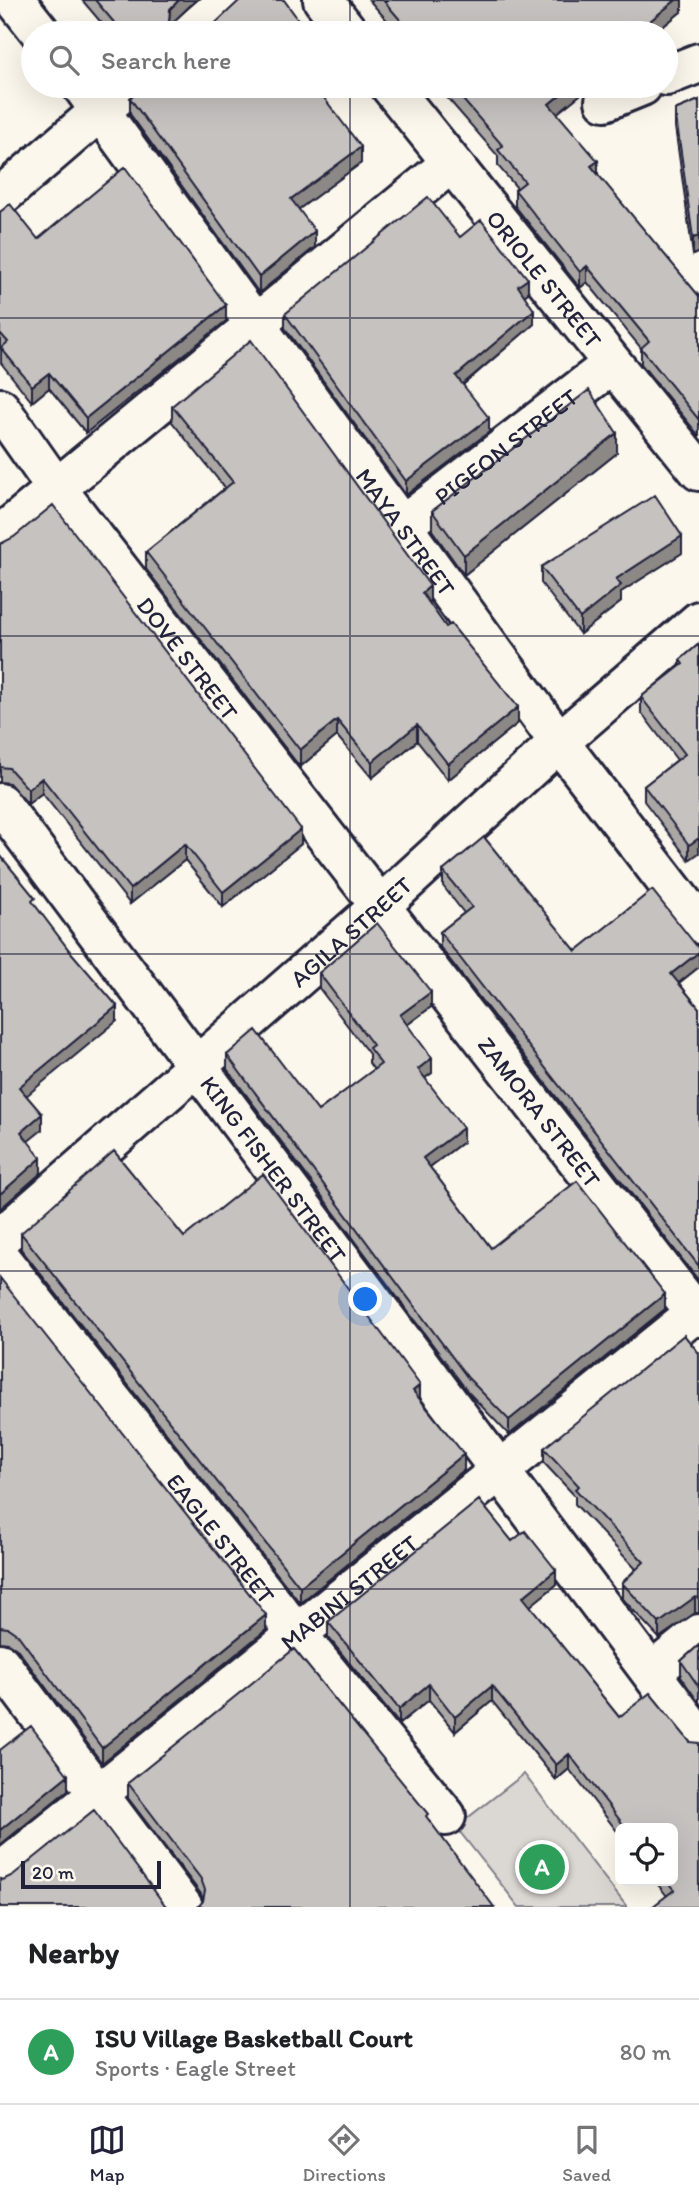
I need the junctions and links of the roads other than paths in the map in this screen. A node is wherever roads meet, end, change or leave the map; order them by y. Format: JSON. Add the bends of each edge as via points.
{"nodes":[{"id":1,"x":15,"y":0,"type":"edge"},
{"id":2,"x":228,"y":0,"type":"edge"},
{"id":3,"x":323,"y":0,"type":"edge"},
{"id":4,"x":32,"y":21,"type":"edge"},
{"id":5,"x":204,"y":21,"type":"edge"},
{"id":6,"x":340,"y":21,"type":"edge"},
{"id":7,"x":699,"y":62,"type":"edge"},
{"id":8,"x":678,"y":71,"type":"edge"},
{"id":9,"x":91,"y":98,"type":"edge"},
{"id":10,"x":400,"y":98,"type":"edge"},
{"id":11,"x":612,"y":98,"type":"edge"},
{"id":12,"x":605,"y":101,"type":"dead end"},
{"id":13,"x":451,"y":163,"type":"junction"},
{"id":14,"x":0,"y":197,"type":"edge"},
{"id":15,"x":255,"y":322,"type":"junction"},
{"id":16,"x":611,"y":365,"type":"junction"},
{"id":17,"x":0,"y":408,"type":"edge"},
{"id":18,"x":699,"y":471,"type":"edge"},
{"id":19,"x":56,"y":488,"type":"junction"},
{"id":20,"x":402,"y":526,"type":"junction"},
{"id":21,"x":0,"y":535,"type":"edge"},
{"id":22,"x":699,"y":621,"type":"edge"},
{"id":23,"x":559,"y":742,"type":"junction"},
{"id":24,"x":0,"y":803,"type":"edge"},
{"id":25,"x":379,"y":907,"type":"junction"},
{"id":26,"x":699,"y":924,"type":"edge"},
{"id":27,"x":198,"y":1066,"type":"junction"},
{"id":28,"x":0,"y":1238,"type":"edge"},
{"id":29,"x":0,"y":1258,"type":"edge"},
{"id":30,"x":698,"y":1314,"type":"edge"},
{"id":31,"x":500,"y":1470,"type":"junction"},
{"id":32,"x":297,"y":1634,"type":"junction"},
{"id":33,"x":699,"y":1634,"type":"edge"},
{"id":34,"x":0,"y":1663,"type":"edge"},
{"id":35,"x":652,"y":1672,"type":"junction"},
{"id":36,"x":699,"y":1737,"type":"edge"},
{"id":37,"x":99,"y":1794,"type":"junction"},
{"id":38,"x":446,"y":1816,"type":"dead end"},
{"id":39,"x":0,"y":1873,"type":"edge"},
{"id":40,"x":183,"y":1907,"type":"edge"}],
"edges":[{"from":1,"to":4,"type":"street"},
{"from":2,"to":5,"type":"street"},
{"from":3,"to":6,"type":"street"},
{"from":7,"to":8,"type":"street"},
{"from":9,"to":14,"type":"street"},
{"from":9,"to":15,"type":"street","name":"MAYA STREET"},
{"from":10,"to":13,"type":"street","name":"ORIOLE STREET"},
{"from":11,"to":12,"type":"street"},
{"from":13,"to":15,"type":"street"},
{"from":13,"to":16,"type":"street","name":"ORIOLE STREET"},
{"from":15,"to":19,"type":"street"},
{"from":15,"to":20,"type":"street","name":"MAYA STREET"},
{"from":16,"to":18,"type":"street","name":"ORIOLE STREET"},
{"from":16,"to":20,"type":"street","name":"PIGEON STREET"},
{"from":17,"to":19,"type":"street","name":"DOVE STREET"},
{"from":19,"to":21,"type":"street"},
{"from":19,"to":25,"type":"street","name":"DOVE STREET"},
{"from":20,"to":23,"type":"street","name":"MAYA STREET"},
{"from":22,"to":23,"type":"street","name":"AGILA STREET"},
{"from":23,"to":25,"type":"street","name":"AGILA STREET"},
{"from":23,"to":26,"type":"street","name":"MAYA STREET"},
{"from":24,"to":27,"type":"street","name":"KING FISHER STREET"},
{"from":25,"to":27,"type":"street","name":"AGILA STREET"},
{"from":25,"to":30,"type":"street","name":"ZAMORA STREET"},
{"from":27,"to":28,"type":"street","name":"AGILA STREET"},
{"from":27,"to":31,"type":"street","name":"KING FISHER STREET"},
{"from":29,"to":32,"type":"street","name":"EAGLE STREET"},
{"from":30,"to":31,"type":"street","name":"MABINI STREET"},
{"from":31,"to":32,"type":"street","name":"MABINI STREET"},
{"from":31,"to":35,"type":"street","name":"KING FISHER STREET"},
{"from":32,"to":37,"type":"street","name":"MABINI STREET"},
{"from":32,"to":38,"type":"street","name":"EAGLE STREET"},
{"from":33,"to":35,"type":"street"},
{"from":34,"to":37,"type":"street"},
{"from":35,"to":36,"type":"street","name":"KING FISHER STREET"},
{"from":37,"to":39,"type":"street","name":"MABINI STREET"},
{"from":37,"to":40,"type":"street"}]}
